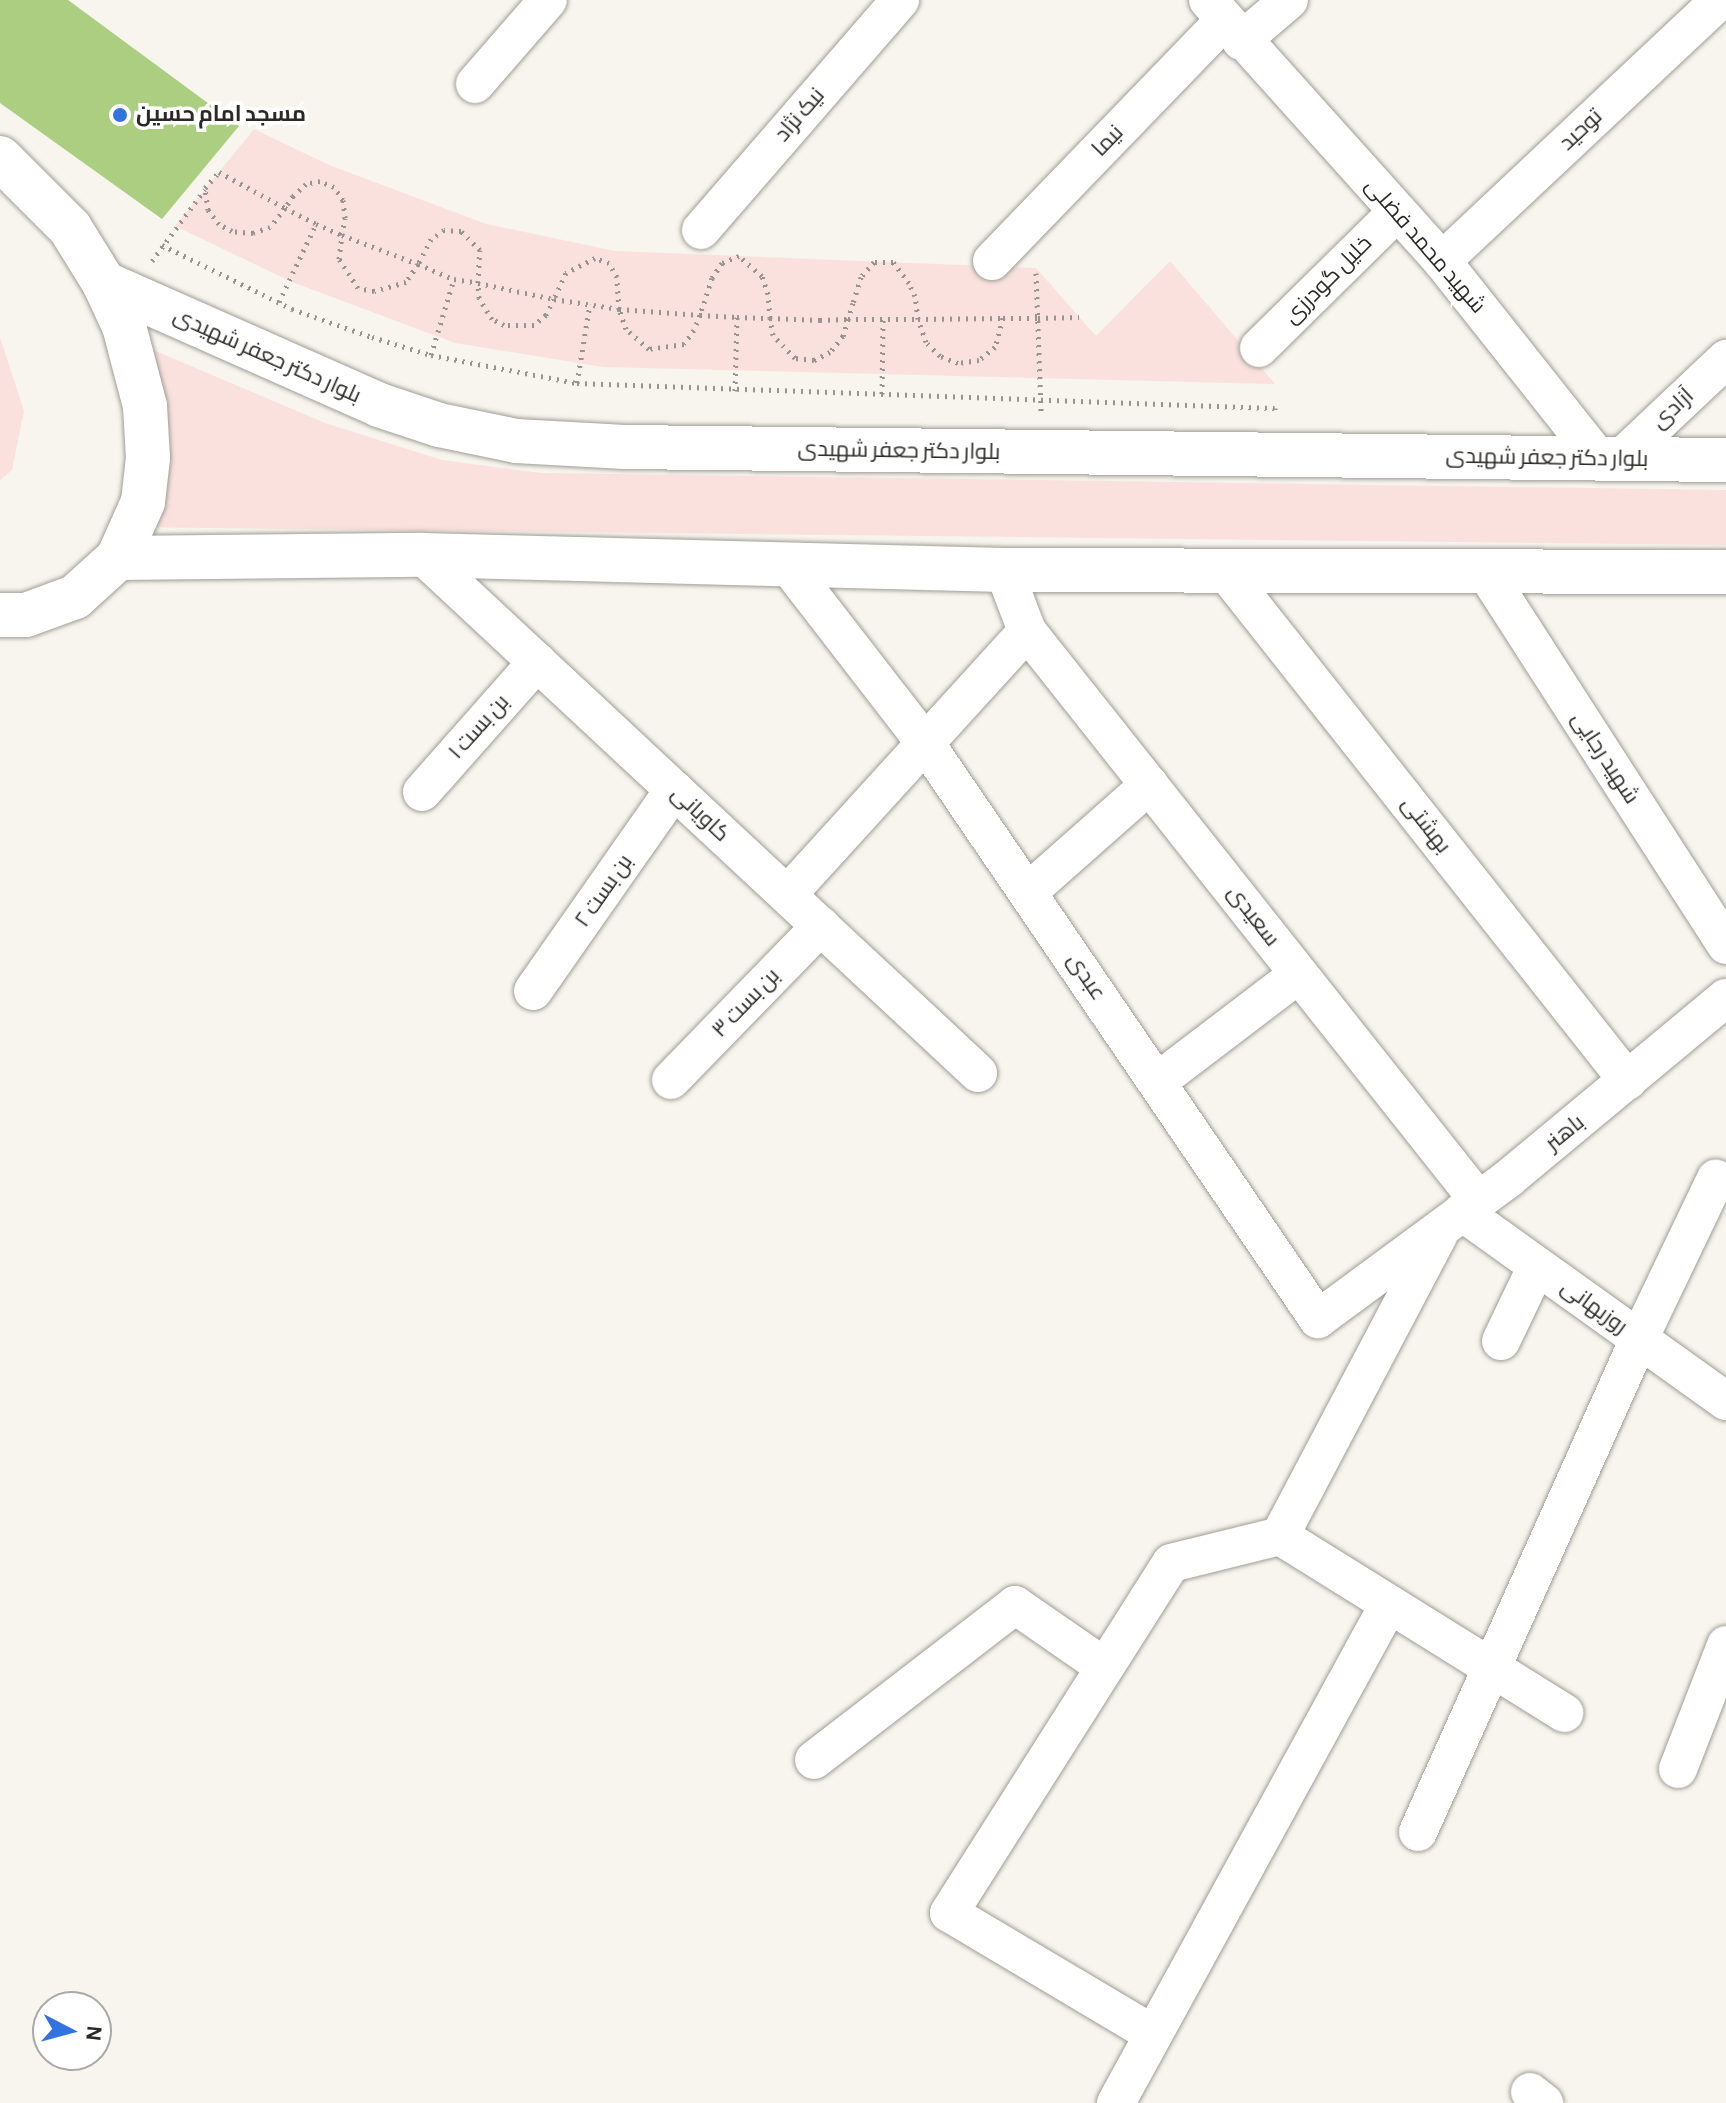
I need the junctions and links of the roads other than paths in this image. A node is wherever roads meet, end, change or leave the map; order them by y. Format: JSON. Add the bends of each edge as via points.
{"nodes":[{"id":1,"x":548,"y":0,"type":"edge"},
{"id":2,"x":900,"y":0,"type":"edge"},
{"id":3,"x":1289,"y":0,"type":"edge"},
{"id":4,"x":1720,"y":0,"type":"edge"},
{"id":5,"x":1224,"y":21,"type":"edge"},
{"id":6,"x":475,"y":84,"type":"dead end"},
{"id":7,"x":0,"y":158,"type":"edge"},
{"id":8,"x":1397,"y":212,"type":"junction"},
{"id":9,"x":701,"y":230,"type":"dead end"},
{"id":10,"x":992,"y":261,"type":"dead end"},
{"id":11,"x":1442,"y":261,"type":"junction"},
{"id":12,"x":117,"y":289,"type":"junction"},
{"id":13,"x":1259,"y":348,"type":"dead end"},
{"id":14,"x":1726,"y":359,"type":"edge"},
{"id":15,"x":1610,"y":459,"type":"junction"},
{"id":16,"x":1726,"y":460,"type":"edge"},
{"id":17,"x":422,"y":555,"type":"junction"},
{"id":18,"x":118,"y":558,"type":"junction"},
{"id":19,"x":786,"y":563,"type":"junction"},
{"id":20,"x":1004,"y":570,"type":"junction"},
{"id":21,"x":1224,"y":570,"type":"junction"},
{"id":22,"x":1485,"y":571,"type":"junction"},
{"id":23,"x":1726,"y":572,"type":"edge"},
{"id":24,"x":0,"y":615,"type":"edge"},
{"id":25,"x":1027,"y":631,"type":"junction"},
{"id":26,"x":537,"y":662,"type":"junction"},
{"id":27,"x":926,"y":744,"type":"junction"},
{"id":28,"x":1149,"y":785,"type":"junction"},
{"id":29,"x":674,"y":790,"type":"junction"},
{"id":30,"x":422,"y":792,"type":"dead end"},
{"id":31,"x":1028,"y":892,"type":"junction"},
{"id":32,"x":787,"y":895,"type":"junction"},
{"id":33,"x":821,"y":926,"type":"junction"},
{"id":34,"x":1726,"y":945,"type":"edge"},
{"id":35,"x":1299,"y":974,"type":"junction"},
{"id":36,"x":533,"y":991,"type":"dead end"},
{"id":37,"x":1726,"y":998,"type":"edge"},
{"id":38,"x":978,"y":1073,"type":"dead end"},
{"id":39,"x":671,"y":1080,"type":"dead end"},
{"id":40,"x":1628,"y":1081,"type":"junction"},
{"id":41,"x":1157,"y":1082,"type":"junction"},
{"id":42,"x":1716,"y":1178,"type":"dead end"},
{"id":43,"x":1461,"y":1213,"type":"junction"},
{"id":44,"x":1397,"y":1260,"type":"joint"},
{"id":45,"x":1537,"y":1266,"type":"junction"},
{"id":46,"x":1639,"y":1339,"type":"junction"},
{"id":47,"x":1501,"y":1341,"type":"dead end"},
{"id":48,"x":1726,"y":1401,"type":"edge"},
{"id":49,"x":1280,"y":1536,"type":"junction"},
{"id":50,"x":1389,"y":1604,"type":"junction"},
{"id":51,"x":1726,"y":1645,"type":"edge"},
{"id":52,"x":1103,"y":1666,"type":"junction"},
{"id":53,"x":1491,"y":1668,"type":"junction"},
{"id":54,"x":1564,"y":1713,"type":"dead end"},
{"id":55,"x":814,"y":1760,"type":"dead end"},
{"id":56,"x":1678,"y":1769,"type":"dead end"},
{"id":57,"x":1418,"y":1832,"type":"dead end"},
{"id":58,"x":1153,"y":2034,"type":"junction"},
{"id":59,"x":1116,"y":2103,"type":"edge"}],
"edges":[{"from":1,"to":6,"type":"street"},
{"from":2,"to":9,"type":"street","name":"نیک نژاد"},
{"from":3,"to":5,"type":"street","name":"نیما"},
{"from":4,"to":11,"type":"street","name":"توحید"},
{"from":5,"to":8,"type":"street","name":"شهید محمد فضلی"},
{"from":5,"to":10,"type":"street","name":"نیما"},
{"from":7,"to":12,"type":"main road","via":[[70,228]]},
{"from":8,"to":11,"type":"street","name":"شهید محمد فضلی"},
{"from":8,"to":13,"type":"street","name":"خلیل گودرزی"},
{"from":11,"to":15,"type":"street","name":"شهید محمد فضلی"},
{"from":12,"to":15,"type":"main road","name":"بلوار دکتر جعفر شهیدی","via":[[379,405],[439,425],[516,441]]},
{"from":12,"to":18,"type":"main road","via":[[145,406],[143,502]]},
{"from":14,"to":15,"type":"street","name":"آزادی"},
{"from":15,"to":16,"type":"main road","name":"بلوار دکتر جعفر شهیدی"},
{"from":17,"to":18,"type":"main road"},
{"from":17,"to":19,"type":"main road"},
{"from":17,"to":26,"type":"street","name":"کاویانی"},
{"from":18,"to":24,"type":"main road","via":[[75,597],[26,615]]},
{"from":19,"to":20,"type":"main road"},
{"from":19,"to":27,"type":"street","name":"عبدی"},
{"from":20,"to":21,"type":"main road"},
{"from":20,"to":25,"type":"street","name":"سعیدی"},
{"from":21,"to":22,"type":"main road"},
{"from":21,"to":40,"type":"street","name":"بهشتی"},
{"from":22,"to":23,"type":"main road"},
{"from":22,"to":34,"type":"street","name":"شهید رجایی"},
{"from":25,"to":27,"type":"street"},
{"from":25,"to":28,"type":"street","name":"سعیدی"},
{"from":26,"to":29,"type":"street","name":"کاویانی"},
{"from":26,"to":30,"type":"street","name":"بن بست ۱"},
{"from":27,"to":31,"type":"street","name":"عبدی"},
{"from":27,"to":32,"type":"street"},
{"from":28,"to":31,"type":"street"},
{"from":28,"to":35,"type":"street","name":"سعیدی"},
{"from":29,"to":32,"type":"street","name":"کاویانی"},
{"from":29,"to":36,"type":"street","name":"بن بست ۲"},
{"from":31,"to":41,"type":"street","name":"عبدی"},
{"from":32,"to":33,"type":"street","name":"کاویانی"},
{"from":33,"to":38,"type":"street","name":"کاویانی"},
{"from":33,"to":39,"type":"street","name":"بن بست ۳"},
{"from":35,"to":41,"type":"street"},
{"from":35,"to":43,"type":"street","name":"سعیدی"},
{"from":37,"to":40,"type":"street","name":"باهنر"},
{"from":40,"to":43,"type":"street","name":"باهنر"},
{"from":41,"to":44,"type":"street","name":"عبدی","via":[[1318,1319]]},
{"from":42,"to":46,"type":"street"},
{"from":43,"to":44,"type":"street","name":"باهنر"},
{"from":43,"to":45,"type":"street","name":"روزبهانی"},
{"from":43,"to":49,"type":"street"},
{"from":45,"to":46,"type":"street","name":"روزبهانی"},
{"from":45,"to":47,"type":"street"},
{"from":46,"to":48,"type":"street","name":"روزبهانی"},
{"from":46,"to":53,"type":"street"},
{"from":49,"to":50,"type":"street"},
{"from":49,"to":52,"type":"street","via":[[1171,1563]]},
{"from":50,"to":53,"type":"street"},
{"from":50,"to":58,"type":"street"},
{"from":51,"to":56,"type":"street"},
{"from":52,"to":55,"type":"street","via":[[1015,1605]]},
{"from":52,"to":58,"type":"street","via":[[949,1913]]},
{"from":53,"to":54,"type":"street"},
{"from":53,"to":57,"type":"street"},
{"from":58,"to":59,"type":"street"}]}
